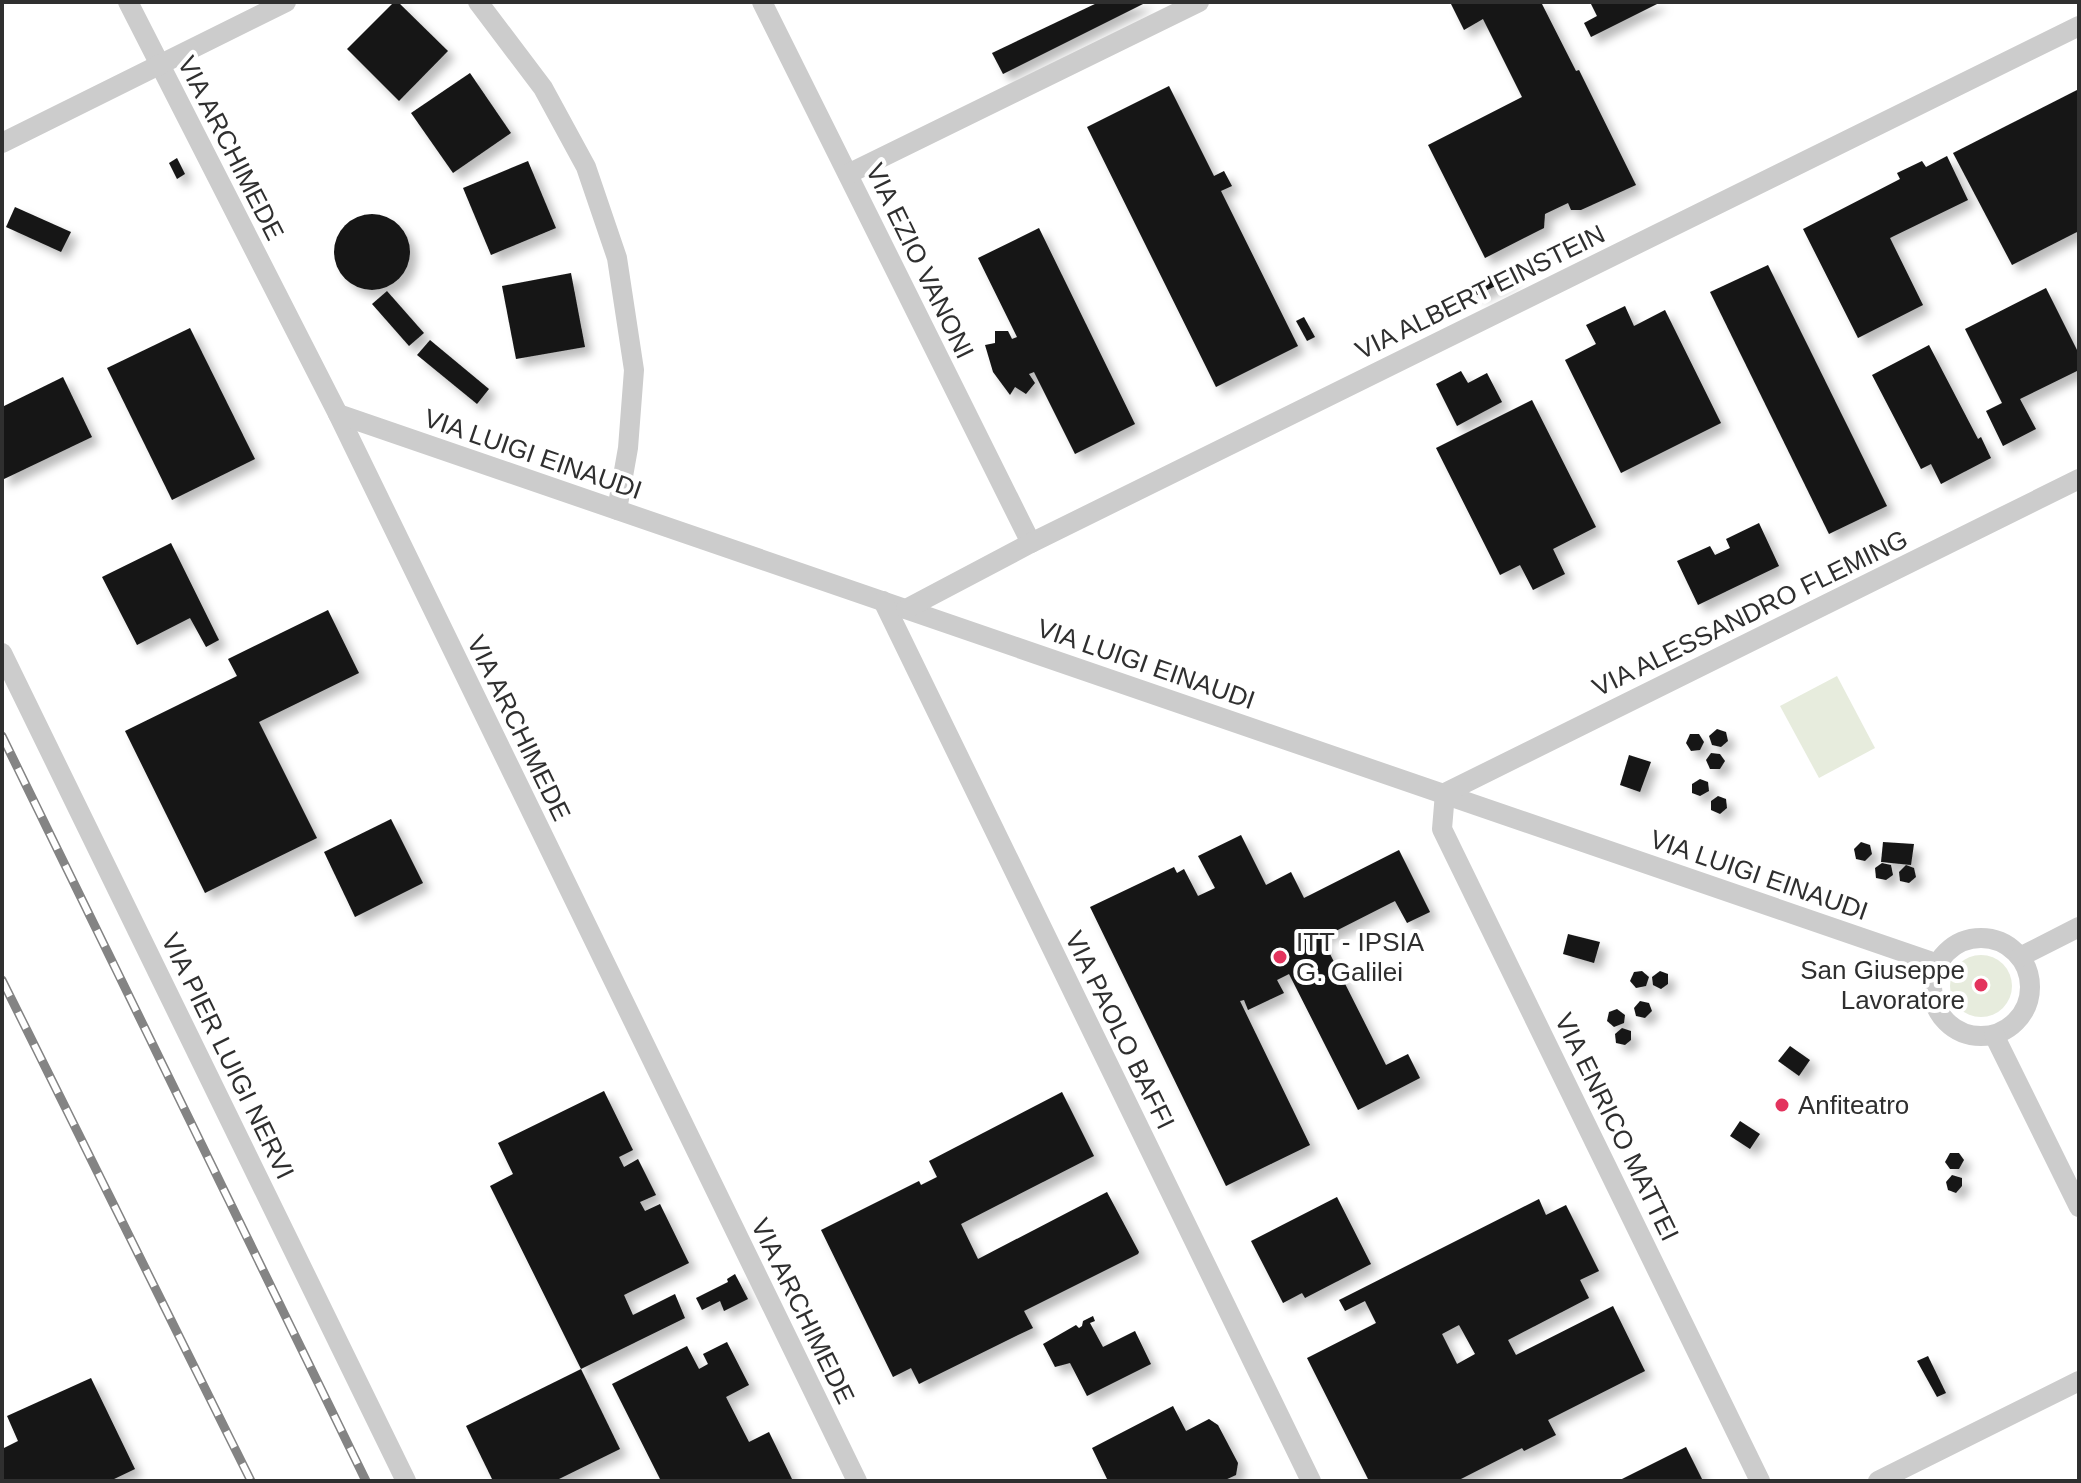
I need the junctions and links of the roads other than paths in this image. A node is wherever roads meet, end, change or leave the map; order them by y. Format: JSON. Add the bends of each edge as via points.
{"nodes":[{"id":1,"x":128,"y":2,"type":"edge"},
{"id":2,"x":286,"y":2,"type":"edge"},
{"id":3,"x":478,"y":2,"type":"edge"},
{"id":4,"x":762,"y":2,"type":"edge"},
{"id":5,"x":1199,"y":2,"type":"edge"},
{"id":6,"x":2079,"y":26,"type":"edge"},
{"id":7,"x":159,"y":64,"type":"junction"},
{"id":8,"x":2,"y":143,"type":"edge"},
{"id":9,"x":848,"y":174,"type":"junction"},
{"id":10,"x":338,"y":414,"type":"junction"},
{"id":11,"x":2079,"y":479,"type":"edge"},
{"id":12,"x":617,"y":510,"type":"junction"},
{"id":13,"x":1031,"y":543,"type":"junction"},
{"id":14,"x":883,"y":601,"type":"junction"},
{"id":15,"x":906,"y":609,"type":"junction"},
{"id":16,"x":2,"y":653,"type":"edge"},
{"id":17,"x":1445,"y":793,"type":"junction"},
{"id":18,"x":2079,"y":927,"type":"edge"},
{"id":19,"x":2020,"y":957,"type":"junction"},
{"id":20,"x":1938,"y":964,"type":"junction"},
{"id":21,"x":1994,"y":1035,"type":"junction"},
{"id":22,"x":2079,"y":1207,"type":"edge"},
{"id":23,"x":2079,"y":1381,"type":"edge"},
{"id":24,"x":406,"y":1481,"type":"edge"},
{"id":25,"x":857,"y":1481,"type":"edge"},
{"id":26,"x":1311,"y":1481,"type":"edge"},
{"id":27,"x":1760,"y":1481,"type":"edge"},
{"id":28,"x":1878,"y":1481,"type":"edge"}],
"edges":[{"from":1,"to":7,"type":"street","name":"VIA ARCHIMEDE"},
{"from":2,"to":7,"type":"street"},
{"from":3,"to":12,"type":"street","via":[[550,101],[586,167],[617,258],[634,370]]},
{"from":4,"to":9,"type":"street","name":"VIA EZIO VANONI"},
{"from":5,"to":9,"type":"street"},
{"from":6,"to":13,"type":"street","name":"VIA ALBERT EINSTEIN"},
{"from":7,"to":8,"type":"street"},
{"from":7,"to":10,"type":"street","name":"VIA ARCHIMEDE"},
{"from":9,"to":13,"type":"street","name":"VIA EZIO VANONI"},
{"from":10,"to":12,"type":"street","name":"VIA LUIGI EINAUDI"},
{"from":10,"to":25,"type":"street","name":"VIA ARCHIMEDE"},
{"from":11,"to":17,"type":"street","name":"VIA ALESSANDRO FLEMING"},
{"from":12,"to":14,"type":"street","name":"VIA LUIGI EINAUDI"},
{"from":13,"to":15,"type":"street","name":"VIA ALBERT EINSTEIN"},
{"from":14,"to":15,"type":"street","name":"VIA LUIGI EINAUDI"},
{"from":14,"to":26,"type":"street","name":"VIA PAOLO BAFFI"},
{"from":15,"to":17,"type":"street","name":"VIA LUIGI EINAUDI"},
{"from":16,"to":24,"type":"street","name":"VIA PIER LUIGI NERVI"},
{"from":17,"to":20,"type":"street","name":"VIA LUIGI EINAUDI"},
{"from":17,"to":27,"type":"street","name":"VIA ENRICO MATTEI","via":[[1442,829]]},
{"from":18,"to":19,"type":"street"},
{"from":19,"to":20,"type":"street","via":[[1993,939],[1977,938],[1947,951]]},
{"from":19,"to":21,"type":"street","via":[[2031,987],[2028,1003],[2009,1029]]},
{"from":20,"to":21,"type":"street","via":[[1933,988],[1938,1012],[1962,1033]]},
{"from":21,"to":22,"type":"street"},
{"from":23,"to":28,"type":"street"}]}
